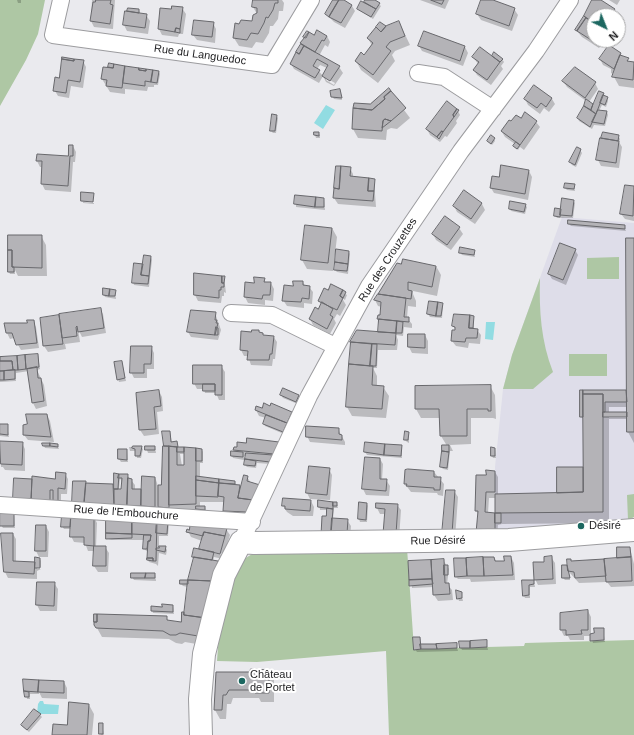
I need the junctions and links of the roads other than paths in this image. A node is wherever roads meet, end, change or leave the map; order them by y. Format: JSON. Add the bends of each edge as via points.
{"nodes":[{"id":1,"x":61,"y":0,"type":"edge"},
{"id":2,"x":311,"y":0,"type":"edge"},
{"id":3,"x":570,"y":0,"type":"edge"},
{"id":4,"x":418,"y":73,"type":"dead end"},
{"id":5,"x":493,"y":109,"type":"junction"},
{"id":6,"x":231,"y":313,"type":"dead end"},
{"id":7,"x":336,"y":346,"type":"junction"},
{"id":8,"x":0,"y":505,"type":"edge"},
{"id":9,"x":252,"y":522,"type":"junction"},
{"id":10,"x":634,"y":530,"type":"edge"},
{"id":11,"x":241,"y":542,"type":"junction"},
{"id":12,"x":201,"y":735,"type":"edge"}],
"edges":[{"from":1,"to":2,"type":"street","name":"Rue du Languedoc","via":[[53,35],[272,65]]},
{"from":3,"to":5,"type":"street","name":"Rue des Crouzettes"},
{"from":4,"to":5,"type":"street","via":[[444,77]]},
{"from":5,"to":7,"type":"street","name":"Rue des Crouzettes","via":[[461,151],[369,286]]},
{"from":6,"to":7,"type":"street","via":[[272,315]]},
{"from":7,"to":9,"type":"street","name":"Rue des Crouzettes","via":[[309,396]]},
{"from":8,"to":9,"type":"street","name":"Rue de l'Embouchure"},
{"from":9,"to":11,"type":"street","name":"Rue des Crouzettes"},
{"from":10,"to":11,"type":"street","name":"Rue Désiré","via":[[509,540]]},
{"from":11,"to":12,"type":"street","via":[[224,575],[204,654],[200,699]]}]}
